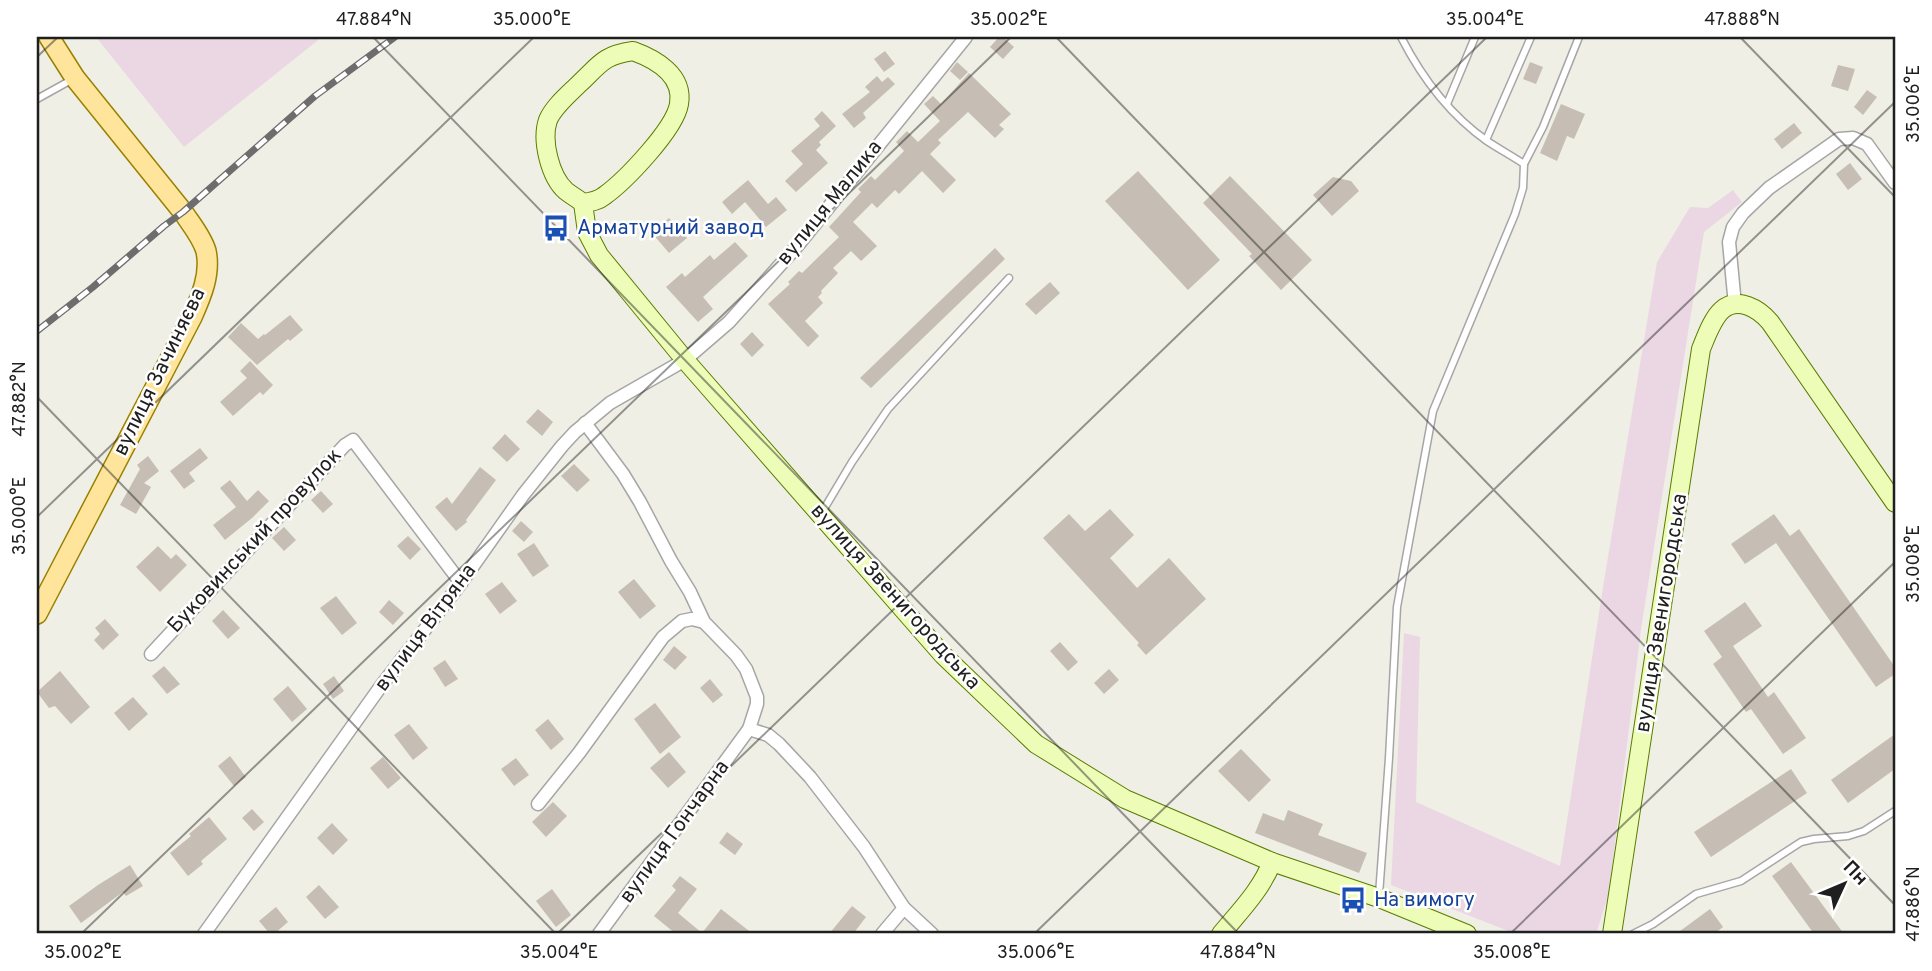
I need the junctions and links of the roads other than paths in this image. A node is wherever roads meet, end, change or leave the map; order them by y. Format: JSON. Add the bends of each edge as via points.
{"nodes":[{"id":1,"x":49,"y":37,"type":"edge"},
{"id":2,"x":966,"y":37,"type":"edge"},
{"id":3,"x":1401,"y":37,"type":"edge"},
{"id":4,"x":1475,"y":37,"type":"edge"},
{"id":5,"x":1531,"y":37,"type":"edge"},
{"id":6,"x":1579,"y":37,"type":"edge"},
{"id":7,"x":75,"y":78,"type":"junction"},
{"id":8,"x":37,"y":99,"type":"edge"},
{"id":9,"x":1447,"y":104,"type":"junction"},
{"id":10,"x":1486,"y":140,"type":"junction"},
{"id":11,"x":1524,"y":164,"type":"junction"},
{"id":12,"x":1895,"y":183,"type":"edge"},
{"id":13,"x":583,"y":203,"type":"junction"},
{"id":14,"x":1009,"y":278,"type":"dead end"},
{"id":15,"x":1735,"y":304,"type":"junction"},
{"id":16,"x":685,"y":360,"type":"junction"},
{"id":17,"x":585,"y":423,"type":"junction"},
{"id":18,"x":1895,"y":503,"type":"edge"},
{"id":19,"x":820,"y":516,"type":"junction"},
{"id":20,"x":461,"y":583,"type":"junction"},
{"id":21,"x":37,"y":614,"type":"edge"},
{"id":22,"x":704,"y":622,"type":"junction"},
{"id":23,"x":151,"y":654,"type":"dead end"},
{"id":24,"x":749,"y":729,"type":"junction"},
{"id":25,"x":538,"y":804,"type":"dead end"},
{"id":26,"x":1895,"y":811,"type":"edge"},
{"id":27,"x":1272,"y":862,"type":"junction"},
{"id":28,"x":1379,"y":898,"type":"junction"},
{"id":29,"x":904,"y":908,"type":"junction"},
{"id":30,"x":1226,"y":933,"type":"edge"},
{"id":31,"x":204,"y":934,"type":"edge"},
{"id":32,"x":600,"y":934,"type":"edge"},
{"id":33,"x":882,"y":934,"type":"edge"},
{"id":34,"x":932,"y":934,"type":"edge"},
{"id":35,"x":1467,"y":934,"type":"edge"},
{"id":36,"x":1612,"y":934,"type":"edge"},
{"id":37,"x":1633,"y":934,"type":"edge"}],
"edges":[{"from":1,"to":7,"type":"main road","name":"вулиця Зачиняєва"},
{"from":2,"to":16,"type":"street","name":"вулиця Малика","via":[[798,245],[729,322]]},
{"from":3,"to":9,"type":"lane"},
{"from":4,"to":9,"type":"lane"},
{"from":5,"to":10,"type":"lane"},
{"from":6,"to":11,"type":"lane"},
{"from":7,"to":8,"type":"lane"},
{"from":7,"to":21,"type":"main road","name":"вулиця Зачиняєва","via":[[199,235],[207,270],[204,291],[192,317]]},
{"from":9,"to":10,"type":"lane"},
{"from":10,"to":11,"type":"lane"},
{"from":11,"to":28,"type":"lane","via":[[1515,214],[1433,411],[1397,607]]},
{"from":12,"to":15,"type":"street","via":[[1867,144],[1853,138],[1839,139],[1769,188],[1733,228],[1729,242]]},
{"from":13,"to":13,"type":"street","via":[[603,197],[640,163],[671,124],[680,103],[677,86],[665,67],[649,57],[633,51],[615,53],[548,119],[544,140],[550,166],[564,189]]},
{"from":13,"to":16,"type":"street","name":"вулиця Звенигородська","via":[[587,232],[599,256]]},
{"from":14,"to":19,"type":"lane","via":[[888,409]]},
{"from":15,"to":18,"type":"street","via":[[1760,311],[1770,322]]},
{"from":15,"to":36,"type":"street","name":"вулиця Звенигородська","via":[[1722,310],[1701,349]]},
{"from":16,"to":17,"type":"street","name":"вулиця Вітряна","via":[[610,403]]},
{"from":16,"to":19,"type":"street","name":"вулиця Звенигородська"},
{"from":17,"to":20,"type":"street","name":"вулиця Вітряна","via":[[529,487]]},
{"from":17,"to":22,"type":"street","via":[[635,493]]},
{"from":19,"to":27,"type":"street","name":"вулиця Звенигородська","via":[[943,655],[1036,744],[1125,799]]},
{"from":20,"to":23,"type":"street","name":"Буковинський провулок","via":[[352,440]]},
{"from":20,"to":31,"type":"street","name":"вулиця Вітряна","via":[[381,686]]},
{"from":22,"to":24,"type":"street","via":[[736,655],[751,679],[757,704]]},
{"from":22,"to":25,"type":"street","via":[[682,621],[663,637]]},
{"from":24,"to":29,"type":"street","via":[[768,735],[810,777]]},
{"from":24,"to":32,"type":"street","name":"вулиця Гончарна"},
{"from":26,"to":37,"type":"lane","via":[[1864,831],[1801,842],[1741,881],[1696,894]]},
{"from":27,"to":28,"type":"street","name":"вулиця Звенигородська"},
{"from":27,"to":30,"type":"street"},
{"from":28,"to":35,"type":"street","name":"вулиця Звенигородська"},
{"from":29,"to":33,"type":"street"},
{"from":29,"to":34,"type":"street"}]}
